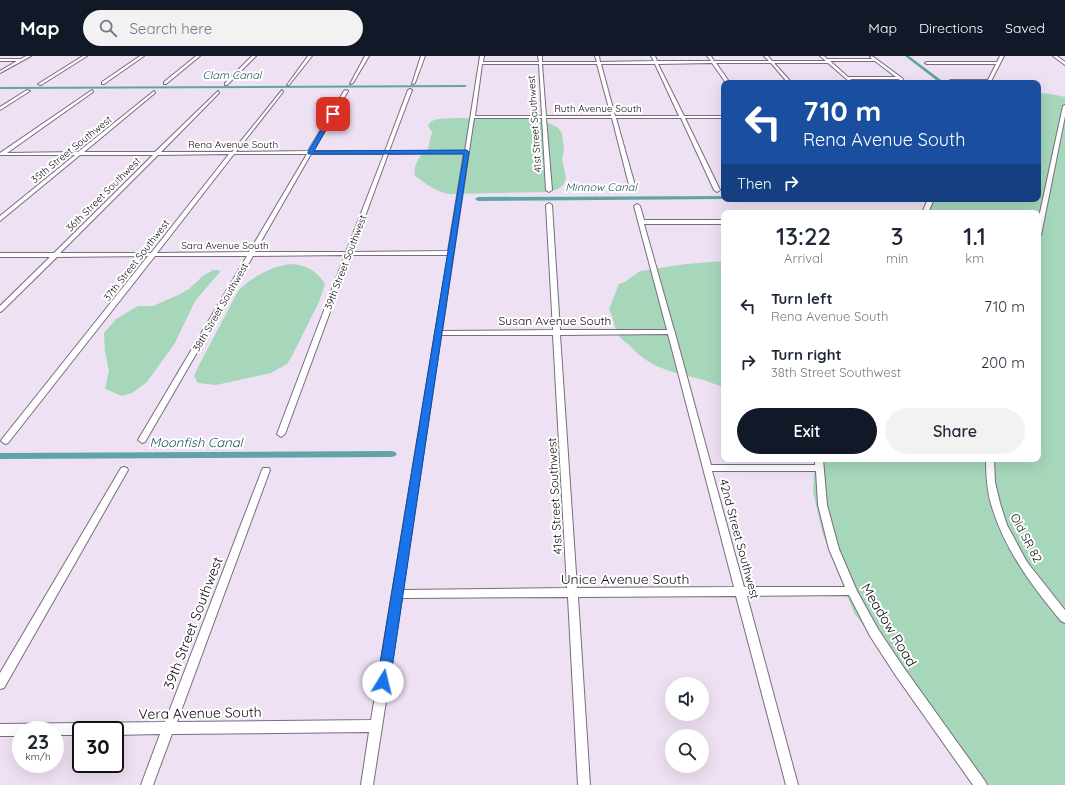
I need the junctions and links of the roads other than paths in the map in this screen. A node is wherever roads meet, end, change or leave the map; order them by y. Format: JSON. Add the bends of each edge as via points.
{"nodes":[{"id":1,"x":29,"y":56,"type":"edge"},
{"id":2,"x":85,"y":56,"type":"edge"},
{"id":3,"x":142,"y":56,"type":"edge"},
{"id":4,"x":198,"y":56,"type":"edge"},
{"id":5,"x":254,"y":56,"type":"edge"},
{"id":6,"x":310,"y":56,"type":"edge"},
{"id":7,"x":367,"y":56,"type":"edge"},
{"id":8,"x":423,"y":56,"type":"edge"},
{"id":9,"x":540,"y":56,"type":"edge"},
{"id":10,"x":597,"y":56,"type":"edge"},
{"id":11,"x":653,"y":56,"type":"edge"},
{"id":12,"x":709,"y":56,"type":"edge"},
{"id":13,"x":766,"y":56,"type":"edge"},
{"id":14,"x":822,"y":56,"type":"edge"},
{"id":15,"x":871,"y":56,"type":"edge"},
{"id":16,"x":1002,"y":56,"type":"edge"},
{"id":17,"x":1056,"y":56,"type":"edge"},
{"id":18,"x":0,"y":60,"type":"edge"},
{"id":19,"x":22,"y":60,"type":"junction"},
{"id":20,"x":481,"y":60,"type":"edge"},
{"id":21,"x":876,"y":60,"type":"junction"},
{"id":22,"x":828,"y":61,"type":"junction"},
{"id":23,"x":771,"y":62,"type":"junction"},
{"id":24,"x":541,"y":63,"type":"junction"},
{"id":25,"x":599,"y":63,"type":"junction"},
{"id":26,"x":656,"y":63,"type":"junction"},
{"id":27,"x":714,"y":63,"type":"junction"},
{"id":28,"x":927,"y":63,"type":"dead end"},
{"id":29,"x":998,"y":63,"type":"junction"},
{"id":30,"x":1065,"y":64,"type":"edge"},
{"id":31,"x":0,"y":72,"type":"edge"},
{"id":32,"x":846,"y":78,"type":"junction"},
{"id":33,"x":899,"y":78,"type":"joint"},
{"id":34,"x":726,"y":80,"type":"edge"},
{"id":35,"x":787,"y":80,"type":"edge"},
{"id":36,"x":848,"y":80,"type":"edge"},
{"id":37,"x":990,"y":80,"type":"edge"},
{"id":38,"x":165,"y":83,"type":"dead end"},
{"id":39,"x":351,"y":83,"type":"dead end"},
{"id":40,"x":413,"y":83,"type":"dead end"},
{"id":41,"x":40,"y":84,"type":"dead end"},
{"id":42,"x":103,"y":84,"type":"dead end"},
{"id":43,"x":226,"y":84,"type":"dead end"},
{"id":44,"x":288,"y":84,"type":"dead end"},
{"id":45,"x":410,"y":90,"type":"dead end"},
{"id":46,"x":28,"y":91,"type":"dead end"},
{"id":47,"x":92,"y":91,"type":"dead end"},
{"id":48,"x":282,"y":91,"type":"dead end"},
{"id":49,"x":346,"y":91,"type":"dead end"},
{"id":50,"x":154,"y":92,"type":"dead end"},
{"id":51,"x":218,"y":92,"type":"dead end"},
{"id":52,"x":1065,"y":106,"type":"edge"},
{"id":53,"x":0,"y":108,"type":"edge"},
{"id":54,"x":544,"y":117,"type":"junction"},
{"id":55,"x":613,"y":117,"type":"junction"},
{"id":56,"x":682,"y":117,"type":"junction"},
{"id":57,"x":721,"y":117,"type":"edge"},
{"id":58,"x":472,"y":118,"type":"junction"},
{"id":59,"x":310,"y":152,"type":"junction"},
{"id":60,"x":387,"y":152,"type":"junction"},
{"id":61,"x":467,"y":152,"type":"junction"},
{"id":62,"x":80,"y":153,"type":"junction"},
{"id":63,"x":157,"y":153,"type":"junction"},
{"id":64,"x":234,"y":153,"type":"junction"},
{"id":65,"x":1,"y":154,"type":"edge"},
{"id":66,"x":633,"y":189,"type":"dead end"},
{"id":67,"x":549,"y":190,"type":"dead end"},
{"id":68,"x":717,"y":190,"type":"dead end"},
{"id":69,"x":550,"y":205,"type":"dead end"},
{"id":70,"x":637,"y":206,"type":"dead end"},
{"id":71,"x":0,"y":219,"type":"edge"},
{"id":72,"x":1041,"y":221,"type":"edge"},
{"id":73,"x":642,"y":222,"type":"junction"},
{"id":74,"x":721,"y":222,"type":"edge"},
{"id":75,"x":451,"y":253,"type":"junction"},
{"id":76,"x":153,"y":254,"type":"junction"},
{"id":77,"x":251,"y":254,"type":"junction"},
{"id":78,"x":348,"y":254,"type":"junction"},
{"id":79,"x":0,"y":255,"type":"edge"},
{"id":80,"x":55,"y":255,"type":"junction"},
{"id":81,"x":0,"y":310,"type":"edge"},
{"id":82,"x":557,"y":332,"type":"junction"},
{"id":83,"x":672,"y":332,"type":"junction"},
{"id":84,"x":438,"y":333,"type":"junction"},
{"id":85,"x":281,"y":434,"type":"dead end"},
{"id":86,"x":142,"y":440,"type":"dead end"},
{"id":87,"x":5,"y":441,"type":"dead end"},
{"id":88,"x":990,"y":462,"type":"edge"},
{"id":89,"x":819,"y":464,"type":"edge"},
{"id":90,"x":708,"y":468,"type":"junction"},
{"id":91,"x":124,"y":470,"type":"dead end"},
{"id":92,"x":266,"y":470,"type":"dead end"},
{"id":93,"x":852,"y":591,"type":"junction"},
{"id":94,"x":740,"y":592,"type":"junction"},
{"id":95,"x":573,"y":593,"type":"junction"},
{"id":96,"x":398,"y":594,"type":"junction"},
{"id":97,"x":1065,"y":618,"type":"edge"},
{"id":98,"x":0,"y":684,"type":"edge"},
{"id":99,"x":376,"y":726,"type":"junction"},
{"id":100,"x":169,"y":728,"type":"junction"},
{"id":101,"x":0,"y":730,"type":"edge"},
{"id":102,"x":147,"y":785,"type":"edge"},
{"id":103,"x":367,"y":785,"type":"edge"},
{"id":104,"x":584,"y":785,"type":"edge"},
{"id":105,"x":792,"y":785,"type":"edge"},
{"id":106,"x":981,"y":785,"type":"edge"}],
"edges":[{"from":1,"to":19,"type":"street"},
{"from":2,"to":41,"type":"street"},
{"from":3,"to":42,"type":"street"},
{"from":4,"to":38,"type":"street"},
{"from":5,"to":43,"type":"street"},
{"from":6,"to":44,"type":"street"},
{"from":7,"to":39,"type":"street"},
{"from":8,"to":40,"type":"street"},
{"from":9,"to":24,"type":"street","name":"41st Street Southwest"},
{"from":10,"to":25,"type":"street"},
{"from":11,"to":26,"type":"street"},
{"from":12,"to":27,"type":"street"},
{"from":13,"to":23,"type":"street"},
{"from":14,"to":22,"type":"street"},
{"from":15,"to":21,"type":"street"},
{"from":16,"to":29,"type":"street"},
{"from":17,"to":30,"type":"street"},
{"from":18,"to":19,"type":"street"},
{"from":19,"to":31,"type":"street"},
{"from":20,"to":24,"type":"street"},
{"from":20,"to":58,"type":"street"},
{"from":21,"to":22,"type":"street"},
{"from":21,"to":33,"type":"street"},
{"from":22,"to":23,"type":"street"},
{"from":22,"to":32,"type":"street"},
{"from":23,"to":27,"type":"street"},
{"from":23,"to":35,"type":"street"},
{"from":24,"to":25,"type":"street"},
{"from":24,"to":54,"type":"street","name":"41st Street Southwest"},
{"from":25,"to":26,"type":"street"},
{"from":25,"to":55,"type":"street"},
{"from":26,"to":27,"type":"street"},
{"from":26,"to":56,"type":"street"},
{"from":27,"to":34,"type":"street"},
{"from":28,"to":29,"type":"street"},
{"from":29,"to":37,"type":"street"},
{"from":32,"to":33,"type":"street"},
{"from":32,"to":36,"type":"street"},
{"from":45,"to":60,"type":"street","name":"39th Street Southwest"},
{"from":46,"to":53,"type":"street"},
{"from":47,"to":65,"type":"street"},
{"from":48,"to":64,"type":"street","name":"37th Street Southwest"},
{"from":49,"to":59,"type":"street","name":"38th Street Southwest"},
{"from":50,"to":62,"type":"street","name":"35th Street Southwest"},
{"from":51,"to":63,"type":"street","name":"36th Street Southwest"},
{"from":52,"to":72,"type":"street"},
{"from":54,"to":55,"type":"street","name":"Ruth Avenue South"},
{"from":54,"to":58,"type":"street","name":"Ruth Avenue South"},
{"from":54,"to":67,"type":"street","name":"41st Street Southwest"},
{"from":55,"to":56,"type":"street","name":"Ruth Avenue South"},
{"from":55,"to":66,"type":"street"},
{"from":56,"to":57,"type":"street","name":"Ruth Avenue South"},
{"from":56,"to":68,"type":"street"},
{"from":58,"to":61,"type":"street"},
{"from":59,"to":60,"type":"street","name":"Rena Avenue South"},
{"from":59,"to":64,"type":"street","name":"Rena Avenue South"},
{"from":59,"to":77,"type":"street","name":"38th Street Southwest"},
{"from":60,"to":61,"type":"street","name":"Rena Avenue South"},
{"from":60,"to":78,"type":"street","name":"39th Street Southwest"},
{"from":61,"to":75,"type":"street"},
{"from":62,"to":63,"type":"street","name":"Rena Avenue South"},
{"from":62,"to":65,"type":"street","name":"Rena Avenue South"},
{"from":62,"to":71,"type":"street","name":"35th Street Southwest"},
{"from":63,"to":64,"type":"street","name":"Rena Avenue South"},
{"from":63,"to":80,"type":"street","name":"36th Street Southwest"},
{"from":64,"to":76,"type":"street","name":"37th Street Southwest"},
{"from":69,"to":82,"type":"street","name":"41st Street Southwest"},
{"from":70,"to":73,"type":"street","name":"42nd Street Southwest"},
{"from":73,"to":74,"type":"street"},
{"from":73,"to":83,"type":"street","name":"42nd Street Southwest"},
{"from":75,"to":78,"type":"street","name":"Sara Avenue South"},
{"from":75,"to":84,"type":"street"},
{"from":76,"to":77,"type":"street","name":"Sara Avenue South"},
{"from":76,"to":80,"type":"street","name":"Sara Avenue South"},
{"from":76,"to":87,"type":"street","name":"37th Street Southwest"},
{"from":77,"to":78,"type":"street","name":"Sara Avenue South"},
{"from":77,"to":86,"type":"street","name":"38th Street Southwest"},
{"from":78,"to":85,"type":"street","name":"39th Street Southwest"},
{"from":79,"to":80,"type":"street","name":"Sara Avenue South"},
{"from":80,"to":81,"type":"street","name":"36th Street Southwest"},
{"from":82,"to":83,"type":"street","name":"Susan Avenue South"},
{"from":82,"to":84,"type":"street","name":"Susan Avenue South"},
{"from":82,"to":95,"type":"street","name":"41st Street Southwest"},
{"from":83,"to":90,"type":"street","name":"42nd Street Southwest"},
{"from":84,"to":96,"type":"street"},
{"from":88,"to":97,"type":"street","name":"Old SR 82","via":[[992,490],[1004,528],[1041,590]]},
{"from":89,"to":90,"type":"street"},
{"from":89,"to":93,"type":"street","name":"Meadow Road","via":[[821,495],[828,528]]},
{"from":90,"to":94,"type":"street","name":"42nd Street Southwest"},
{"from":91,"to":98,"type":"street"},
{"from":92,"to":100,"type":"street","name":"39th Street Southwest"},
{"from":93,"to":94,"type":"street","name":"Unice Avenue South"},
{"from":93,"to":106,"type":"street","name":"Meadow Road","via":[[892,660]]},
{"from":94,"to":95,"type":"street","name":"Unice Avenue South"},
{"from":94,"to":105,"type":"street","name":"42nd Street Southwest"},
{"from":95,"to":96,"type":"street","name":"Unice Avenue South"},
{"from":95,"to":104,"type":"street","name":"41st Street Southwest"},
{"from":96,"to":99,"type":"street"},
{"from":99,"to":100,"type":"street","name":"Vera Avenue South"},
{"from":99,"to":103,"type":"street"},
{"from":100,"to":101,"type":"street","name":"Vera Avenue South"},
{"from":100,"to":102,"type":"street","name":"39th Street Southwest"}]}
